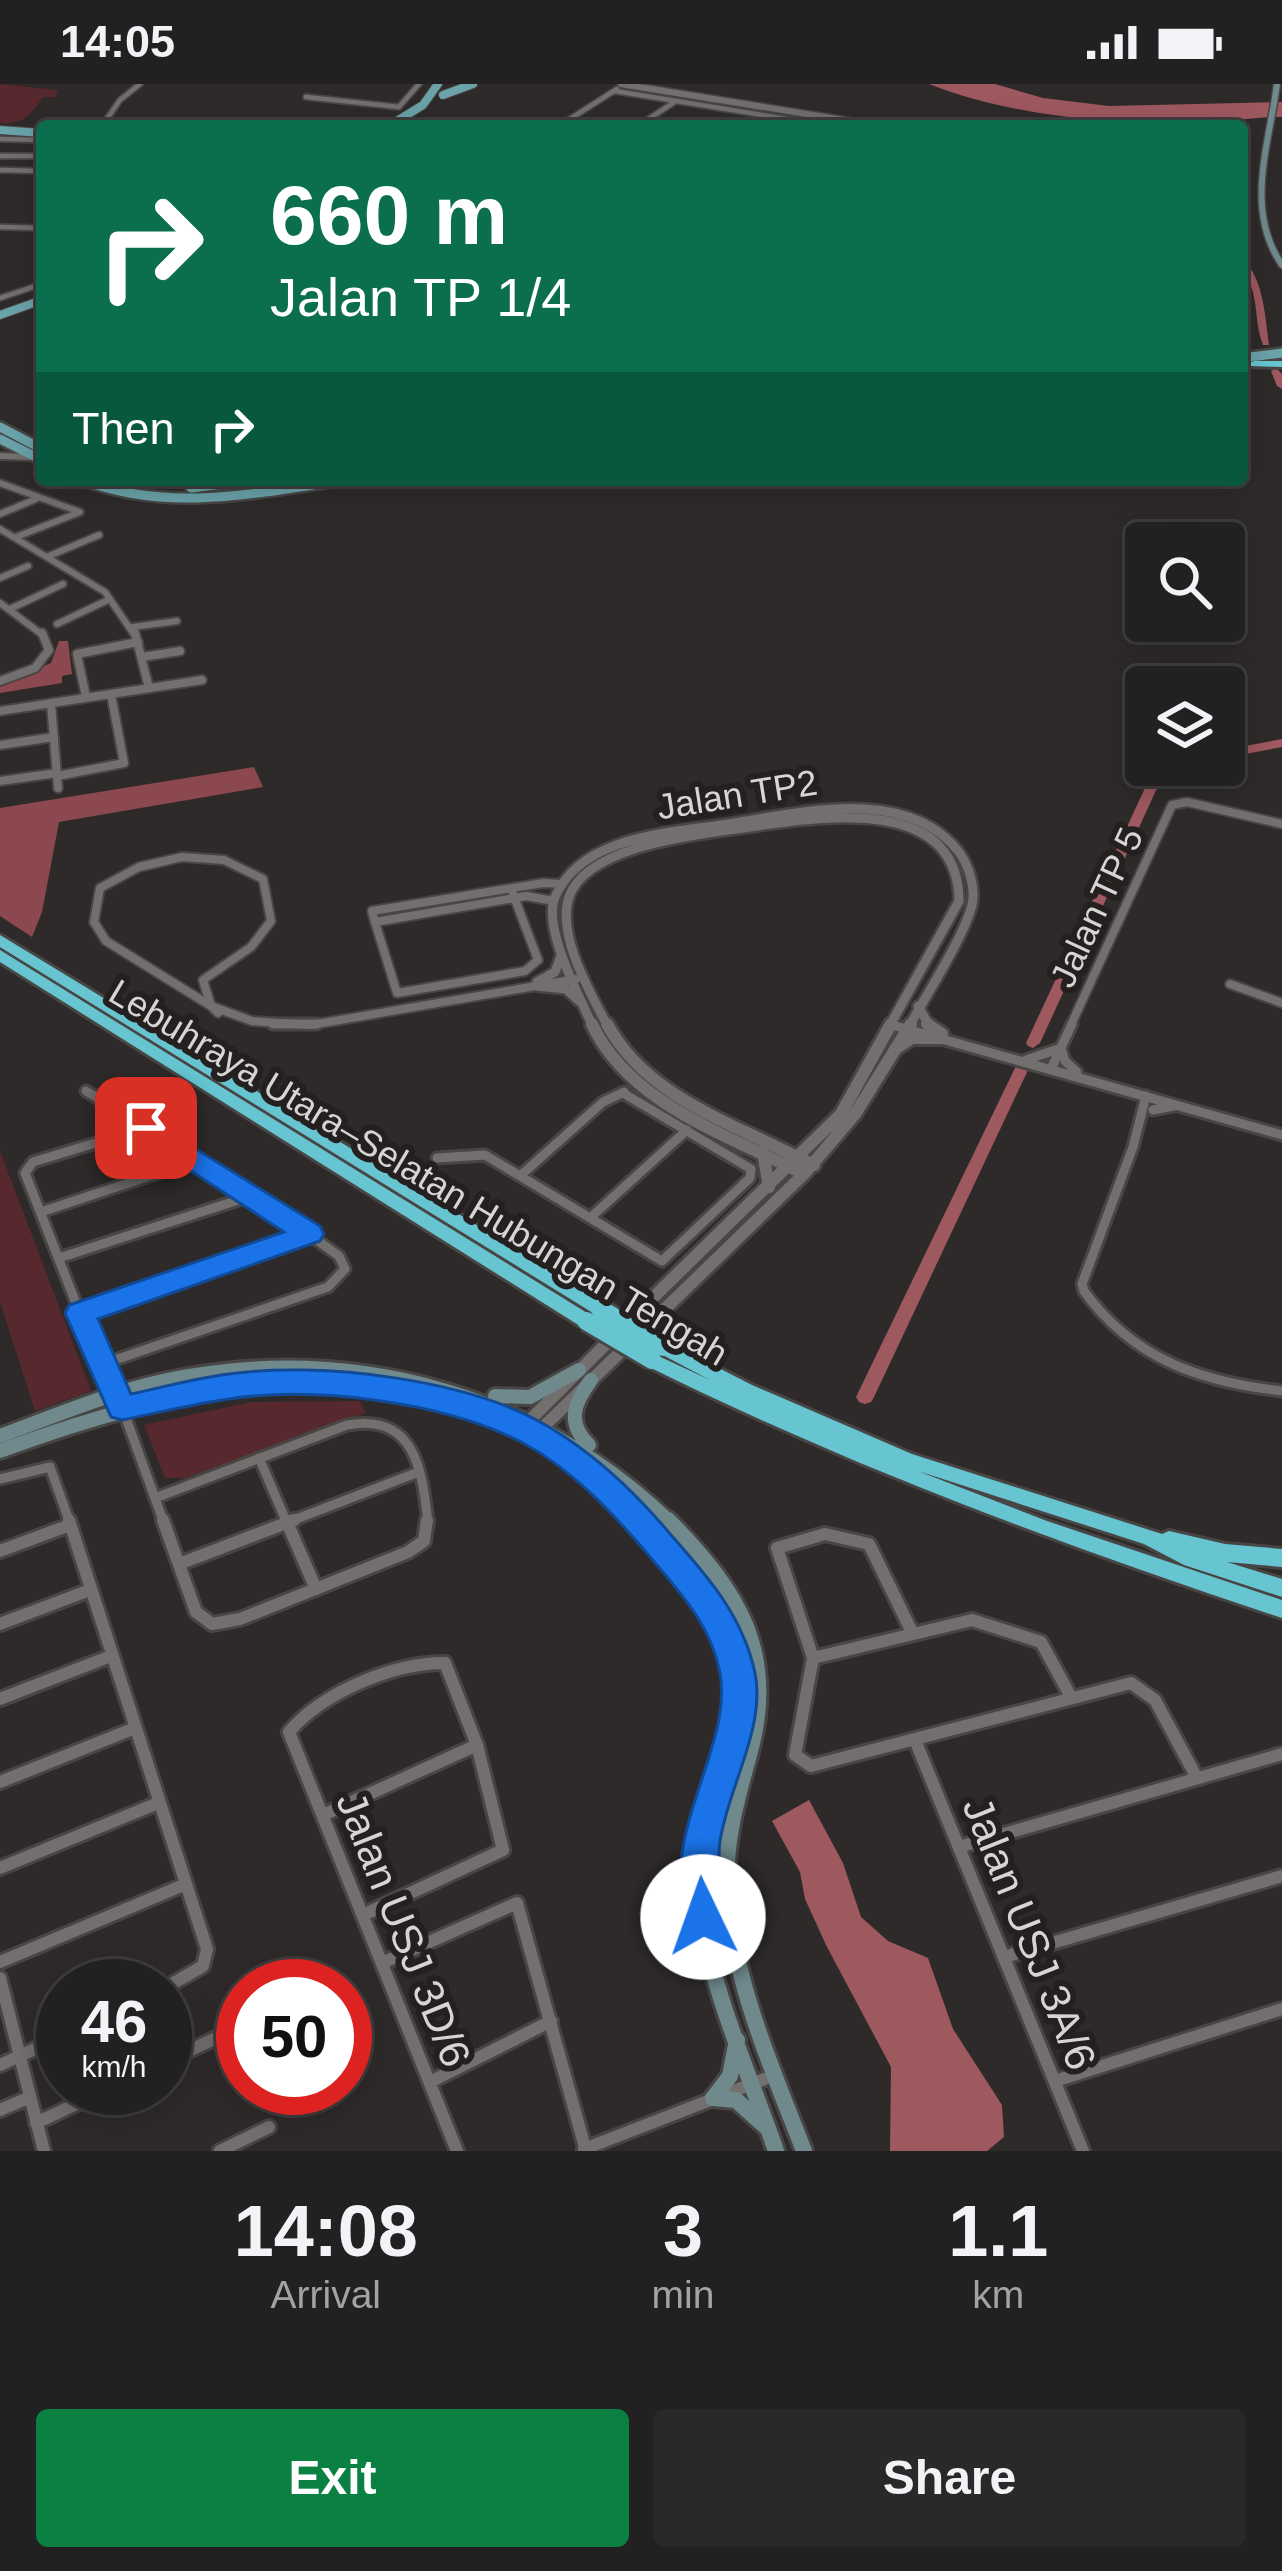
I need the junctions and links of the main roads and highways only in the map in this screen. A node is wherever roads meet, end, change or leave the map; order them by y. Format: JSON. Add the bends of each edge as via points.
{"nodes":[{"id":1,"x":438,"y":84,"type":"edge"},
{"id":2,"x":449,"y":84,"type":"edge"},
{"id":3,"x":473,"y":84,"type":"edge"},
{"id":4,"x":1277,"y":85,"type":"edge"},
{"id":5,"x":443,"y":94,"type":"junction"},
{"id":6,"x":402,"y":120,"type":"edge"},
{"id":7,"x":402,"y":120,"type":"edge"},
{"id":8,"x":0,"y":134,"type":"edge"},
{"id":9,"x":36,"y":135,"type":"edge"},
{"id":10,"x":1282,"y":265,"type":"edge"},
{"id":11,"x":36,"y":299,"type":"edge"},
{"id":12,"x":0,"y":312,"type":"edge"},
{"id":13,"x":1282,"y":357,"type":"edge"},
{"id":14,"x":1250,"y":361,"type":"edge"},
{"id":15,"x":0,"y":427,"type":"edge"},
{"id":16,"x":0,"y":439,"type":"edge"},
{"id":17,"x":36,"y":452,"type":"edge"},
{"id":18,"x":36,"y":453,"type":"edge"},
{"id":19,"x":105,"y":486,"type":"edge"},
{"id":20,"x":147,"y":486,"type":"edge"},
{"id":21,"x":197,"y":486,"type":"edge"},
{"id":22,"x":290,"y":486,"type":"edge"},
{"id":23,"x":0,"y":940,"type":"edge"},
{"id":24,"x":0,"y":956,"type":"edge"},
{"id":25,"x":592,"y":1314,"type":"junction"},
{"id":26,"x":658,"y":1353,"type":"junction"},
{"id":27,"x":388,"y":1376,"type":"junction"},
{"id":28,"x":119,"y":1401,"type":"junction"},
{"id":29,"x":533,"y":1426,"type":"junction"},
{"id":30,"x":0,"y":1436,"type":"edge"},
{"id":31,"x":0,"y":1450,"type":"edge"},
{"id":32,"x":684,"y":1535,"type":"junction"},
{"id":33,"x":1150,"y":1537,"type":"junction"},
{"id":34,"x":1282,"y":1558,"type":"edge"},
{"id":35,"x":1282,"y":1588,"type":"edge"},
{"id":36,"x":1282,"y":1609,"type":"edge"},
{"id":37,"x":737,"y":2039,"type":"junction"},
{"id":38,"x":773,"y":2142,"type":"edge"},
{"id":39,"x":804,"y":2151,"type":"edge"}],
"edges":[{"from":1,"to":6,"type":"main road"},
{"from":2,"to":5,"type":"main road"},
{"from":3,"to":5,"type":"main road"},
{"from":4,"to":10,"type":"main road","via":[[1263,227]]},
{"from":5,"to":7,"type":"main road"},
{"from":8,"to":9,"type":"main road"},
{"from":11,"to":12,"type":"main road"},
{"from":13,"to":14,"type":"highway"},
{"from":15,"to":17,"type":"main road"},
{"from":16,"to":18,"type":"main road"},
{"from":19,"to":22,"type":"main road","via":[[197,496]]},
{"from":20,"to":21,"type":"main road"},
{"from":23,"to":25,"type":"highway","name":"Lebuhraya Utara–Selatan Hubungan Tengah"},
{"from":24,"to":25,"type":"highway","name":"Lebuhraya Utara–Selatan Hubungan Tengah"},
{"from":25,"to":26,"type":"highway","name":"Lebuhraya Utara–Selatan Hubungan Tengah","bridge":true},
{"from":26,"to":33,"type":"highway","name":"Lebuhraya Utara–Selatan Hubungan Tengah","via":[[907,1460]]},
{"from":26,"to":36,"type":"highway","name":"Lebuhraya Utara–Selatan Hubungan Tengah","via":[[800,1433],[922,1486]]},
{"from":27,"to":28,"type":"main road","via":[[252,1369],[182,1377]]},
{"from":27,"to":29,"type":"main road","via":[[445,1388]]},
{"from":27,"to":32,"type":"main road","via":[[526,1400],[585,1375],[572,1410],[581,1440],[638,1482]]},
{"from":28,"to":29,"type":"main road","via":[[308,1383],[429,1398]]},
{"from":28,"to":30,"type":"main road"},
{"from":28,"to":31,"type":"main road"},
{"from":29,"to":32,"type":"main road","via":[[611,1468]]},
{"from":29,"to":37,"type":"main road","via":[[620,1498],[715,1609],[729,1643],[736,1714],[700,1844],[700,1890]]},
{"from":32,"to":39,"type":"main road","via":[[752,1634],[760,1720],[728,1839],[725,1886],[733,1940]]},
{"from":33,"to":34,"type":"highway"},
{"from":33,"to":35,"type":"highway","name":"Lebuhraya Utara–Selatan Hubungan Tengah"},
{"from":37,"to":38,"type":"main road"},
{"from":37,"to":38,"type":"main road","via":[[730,2076],[713,2098],[736,2100]]}]}
